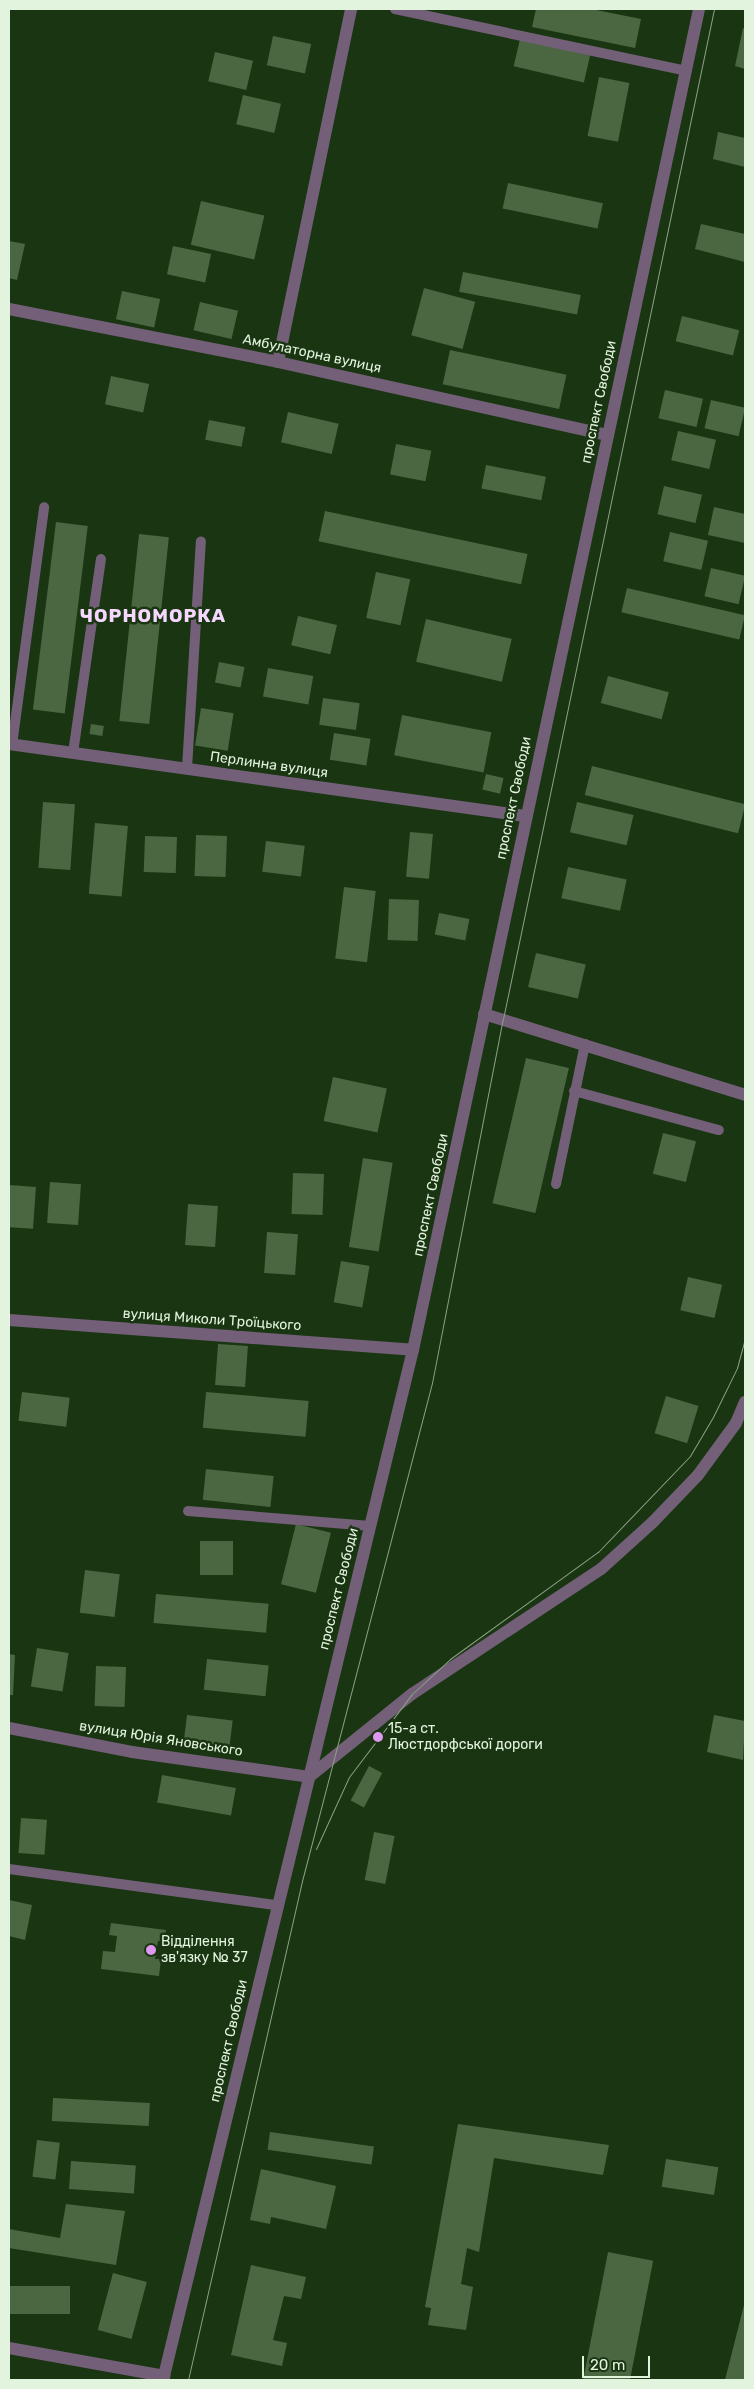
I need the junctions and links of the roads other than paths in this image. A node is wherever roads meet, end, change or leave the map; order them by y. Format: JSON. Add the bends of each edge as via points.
{"nodes":[{"id":1,"x":351,"y":9,"type":"edge"},
{"id":2,"x":395,"y":9,"type":"edge"},
{"id":3,"x":699,"y":9,"type":"edge"},
{"id":4,"x":686,"y":71,"type":"junction"},
{"id":5,"x":9,"y":309,"type":"edge"},
{"id":6,"x":278,"y":362,"type":"junction"},
{"id":7,"x":608,"y":435,"type":"junction"},
{"id":8,"x":44,"y":507,"type":"dead end"},
{"id":9,"x":201,"y":541,"type":"dead end"},
{"id":10,"x":102,"y":559,"type":"dead end"},
{"id":11,"x":10,"y":745,"type":"edge"},
{"id":12,"x":73,"y":753,"type":"junction"},
{"id":13,"x":187,"y":768,"type":"junction"},
{"id":14,"x":525,"y":816,"type":"junction"},
{"id":15,"x":484,"y":1014,"type":"junction"},
{"id":16,"x":585,"y":1044,"type":"junction"},
{"id":17,"x":574,"y":1091,"type":"junction"},
{"id":18,"x":745,"y":1095,"type":"edge"},
{"id":19,"x":719,"y":1130,"type":"dead end"},
{"id":20,"x":556,"y":1184,"type":"dead end"},
{"id":21,"x":9,"y":1320,"type":"edge"},
{"id":22,"x":413,"y":1350,"type":"junction"},
{"id":23,"x":745,"y":1402,"type":"edge"},
{"id":24,"x":188,"y":1510,"type":"dead end"},
{"id":25,"x":370,"y":1526,"type":"junction"},
{"id":26,"x":9,"y":1728,"type":"edge"},
{"id":27,"x":309,"y":1777,"type":"junction"},
{"id":28,"x":9,"y":1869,"type":"edge"},
{"id":29,"x":277,"y":1906,"type":"junction"},
{"id":30,"x":9,"y":2348,"type":"edge"},
{"id":31,"x":164,"y":2378,"type":"edge"}],
"edges":[{"from":1,"to":6,"type":"street"},
{"from":2,"to":4,"type":"lane"},
{"from":3,"to":4,"type":"street","name":"проспект Свободи"},
{"from":4,"to":7,"type":"street","name":"проспект Свободи"},
{"from":5,"to":6,"type":"street","name":"Амбулаторна вулиця"},
{"from":6,"to":7,"type":"street","name":"Амбулаторна вулиця"},
{"from":7,"to":14,"type":"street","name":"проспект Свободи"},
{"from":8,"to":11,"type":"lane"},
{"from":9,"to":13,"type":"lane"},
{"from":10,"to":12,"type":"lane"},
{"from":11,"to":12,"type":"street","name":"Перлинна вулиця"},
{"from":12,"to":13,"type":"street","name":"Перлинна вулиця"},
{"from":13,"to":14,"type":"street","name":"Перлинна вулиця"},
{"from":14,"to":15,"type":"street","name":"проспект Свободи"},
{"from":15,"to":16,"type":"street"},
{"from":15,"to":22,"type":"street","name":"проспект Свободи"},
{"from":16,"to":17,"type":"lane"},
{"from":16,"to":18,"type":"street"},
{"from":17,"to":19,"type":"lane"},
{"from":17,"to":20,"type":"lane"},
{"from":21,"to":22,"type":"street","name":"вулиця Миколи Троїцького"},
{"from":22,"to":25,"type":"street","name":"проспект Свободи"},
{"from":23,"to":27,"type":"street","via":[[736,1423],[698,1475],[601,1570],[412,1694]]},
{"from":24,"to":25,"type":"lane"},
{"from":25,"to":27,"type":"street","name":"проспект Свободи"},
{"from":26,"to":27,"type":"street","name":"вулиця Юрія Яновського","via":[[132,1752]]},
{"from":27,"to":29,"type":"street","name":"проспект Свободи"},
{"from":28,"to":29,"type":"lane"},
{"from":29,"to":31,"type":"street","name":"проспект Свободи"},
{"from":30,"to":31,"type":"street"}]}
